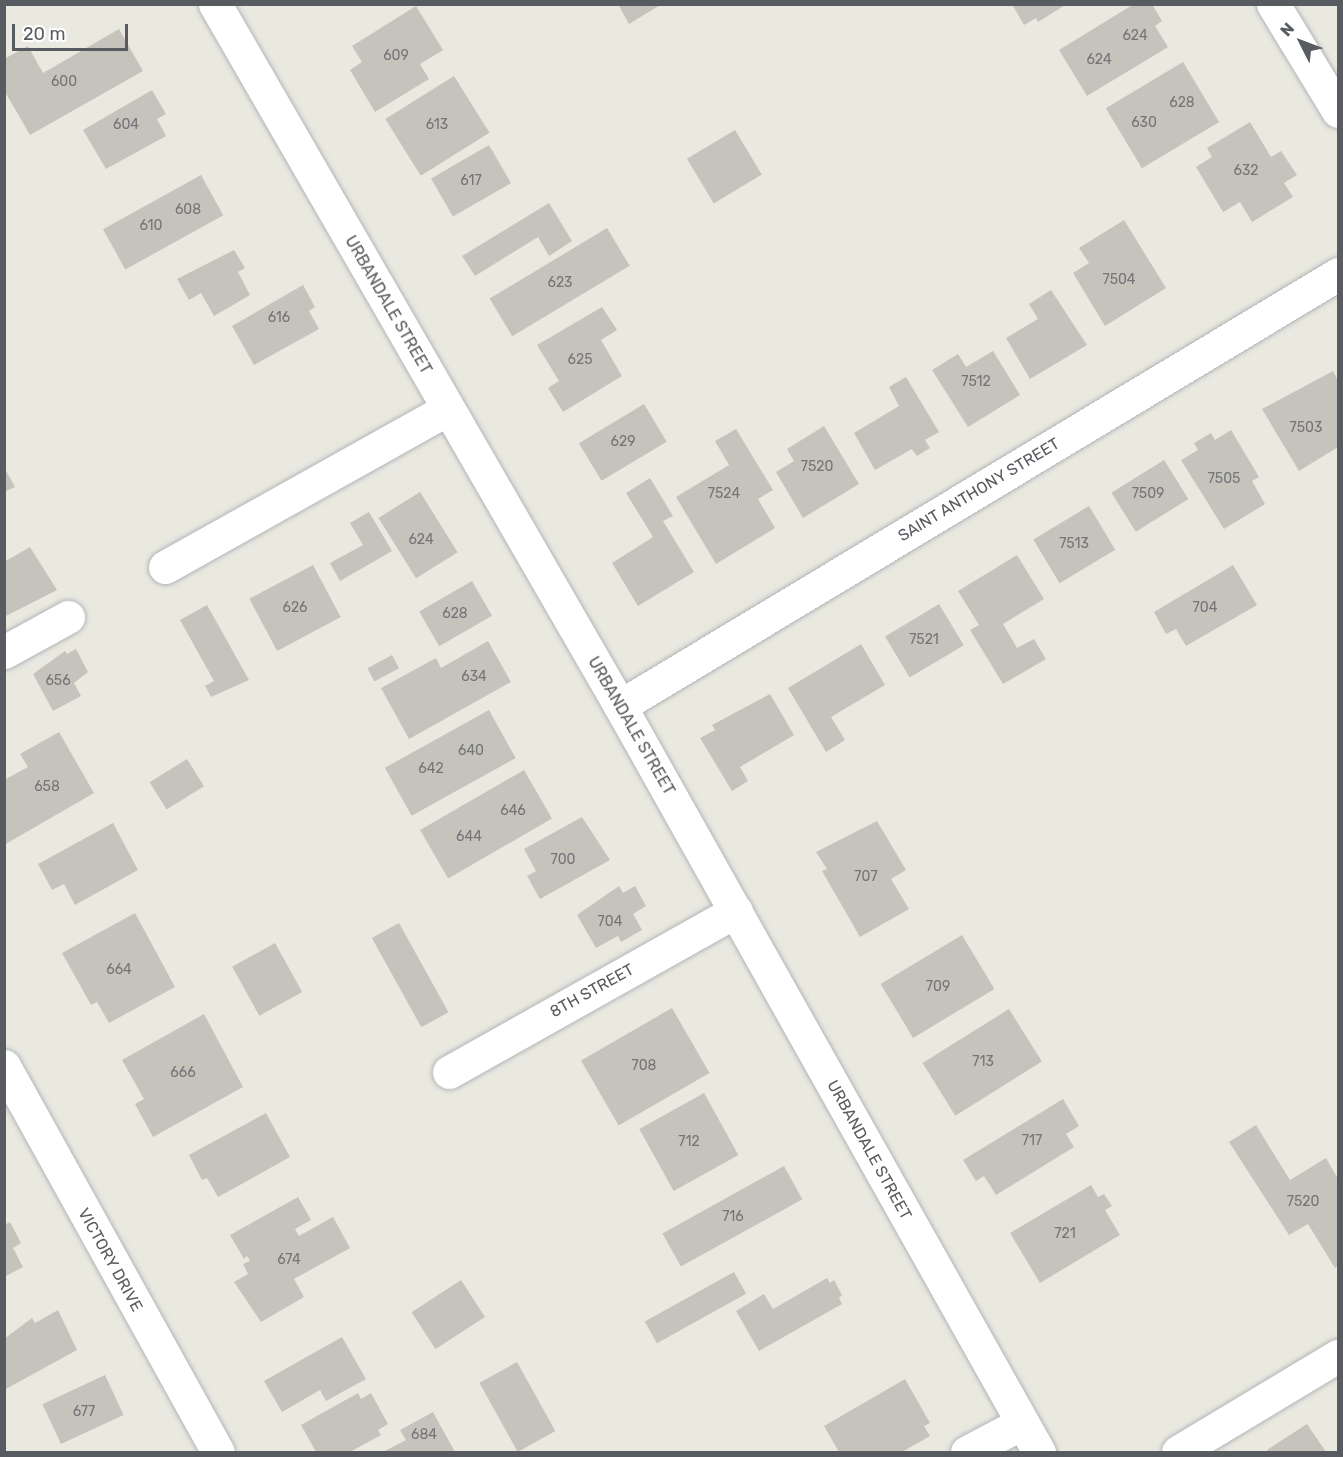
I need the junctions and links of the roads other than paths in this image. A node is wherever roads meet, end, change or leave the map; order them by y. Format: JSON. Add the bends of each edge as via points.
{"nodes":[{"id":1,"x":215,"y":4,"type":"edge"},
{"id":2,"x":1273,"y":4,"type":"edge"},
{"id":3,"x":1327,"y":69,"type":"edge"},
{"id":4,"x":1338,"y":111,"type":"edge"},
{"id":5,"x":1338,"y":274,"type":"edge"},
{"id":6,"x":448,"y":409,"type":"junction"},
{"id":7,"x":165,"y":567,"type":"dead end"},
{"id":8,"x":68,"y":616,"type":"dead end"},
{"id":9,"x":4,"y":652,"type":"edge"},
{"id":10,"x":620,"y":706,"type":"junction"},
{"id":11,"x":736,"y":911,"type":"junction"},
{"id":12,"x":4,"y":1066,"type":"edge"},
{"id":13,"x":449,"y":1072,"type":"dead end"},
{"id":14,"x":1338,"y":1356,"type":"edge"},
{"id":15,"x":1022,"y":1423,"type":"junction"},
{"id":16,"x":218,"y":1452,"type":"edge"},
{"id":17,"x":968,"y":1452,"type":"edge"},
{"id":18,"x":1039,"y":1452,"type":"edge"},
{"id":19,"x":1178,"y":1452,"type":"edge"}],
"edges":[{"from":1,"to":6,"type":"street","name":"URBANDALE STREET"},
{"from":2,"to":3,"type":"street"},
{"from":3,"to":4,"type":"street"},
{"from":5,"to":10,"type":"street","name":"SAINT ANTHONY STREET"},
{"from":6,"to":7,"type":"street"},
{"from":6,"to":10,"type":"street","name":"URBANDALE STREET"},
{"from":8,"to":9,"type":"street"},
{"from":10,"to":11,"type":"street","name":"URBANDALE STREET"},
{"from":11,"to":13,"type":"street","name":"8TH STREET"},
{"from":11,"to":15,"type":"street","name":"URBANDALE STREET"},
{"from":12,"to":16,"type":"street","name":"VICTORY DRIVE"},
{"from":14,"to":19,"type":"street"},
{"from":15,"to":17,"type":"street"},
{"from":15,"to":18,"type":"street","name":"URBANDALE STREET"}]}
